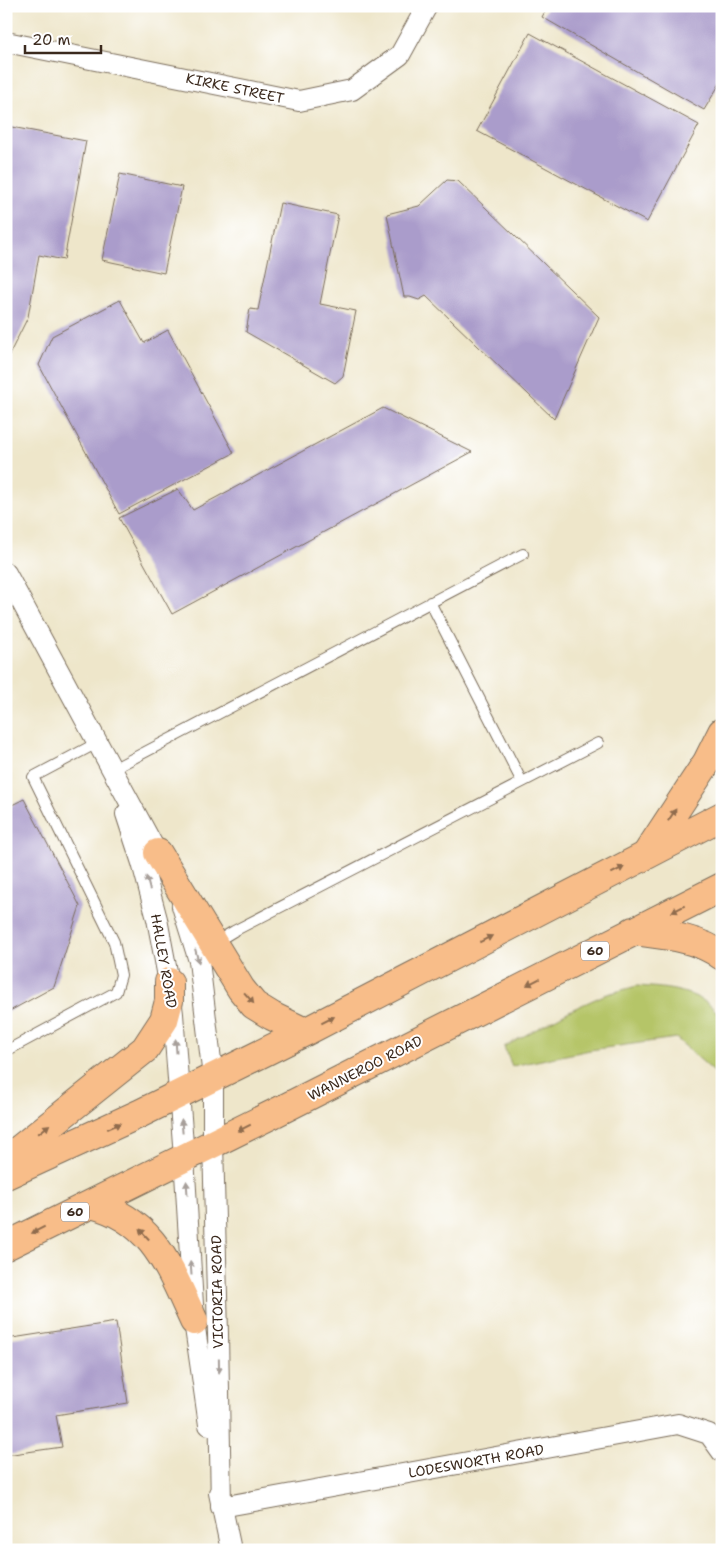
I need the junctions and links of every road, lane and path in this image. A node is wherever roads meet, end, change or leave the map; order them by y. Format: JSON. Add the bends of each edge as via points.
{"nodes":[{"id":1,"x":426,"y":6,"type":"edge"},
{"id":2,"x":6,"y":42,"type":"edge"},
{"id":3,"x":523,"y":554,"type":"dead end"},
{"id":4,"x":6,"y":573,"type":"edge"},
{"id":5,"x":430,"y":602,"type":"junction"},
{"id":6,"x":722,"y":732,"type":"edge"},
{"id":7,"x":97,"y":743,"type":"junction"},
{"id":8,"x":598,"y":743,"type":"dead end"},
{"id":9,"x":111,"y":770,"type":"junction"},
{"id":10,"x":522,"y":782,"type":"junction"},
{"id":11,"x":722,"y":816,"type":"edge"},
{"id":12,"x":158,"y":853,"type":"junction"},
{"id":13,"x":646,"y":856,"type":"junction"},
{"id":14,"x":722,"y":887,"type":"edge"},
{"id":15,"x":633,"y":931,"type":"junction"},
{"id":16,"x":213,"y":944,"type":"junction"},
{"id":17,"x":722,"y":956,"type":"edge"},
{"id":18,"x":169,"y":982,"type":"junction"},
{"id":19,"x":305,"y":1032,"type":"junction"},
{"id":20,"x":6,"y":1051,"type":"edge"},
{"id":21,"x":213,"y":1077,"type":"junction"},
{"id":22,"x":179,"y":1094,"type":"junction"},
{"id":23,"x":213,"y":1143,"type":"junction"},
{"id":24,"x":184,"y":1157,"type":"junction"},
{"id":25,"x":6,"y":1160,"type":"edge"},
{"id":26,"x":6,"y":1175,"type":"edge"},
{"id":27,"x":91,"y":1204,"type":"junction"},
{"id":28,"x":6,"y":1246,"type":"edge"},
{"id":29,"x":194,"y":1321,"type":"junction"},
{"id":30,"x":722,"y":1452,"type":"edge"},
{"id":31,"x":221,"y":1507,"type":"junction"},
{"id":32,"x":231,"y":1550,"type":"edge"}],
"edges":[{"from":1,"to":2,"type":"street","name":"KIRKE STREET","via":[[400,55],[352,90],[299,101]]},
{"from":3,"to":5,"type":"lane"},
{"from":4,"to":7,"type":"street","name":"HALLEY ROAD"},
{"from":5,"to":9,"type":"lane"},
{"from":5,"to":10,"type":"lane"},
{"from":13,"to":6,"type":"highway","one_way":true,"via":[[707,762]]},
{"from":7,"to":9,"type":"street","name":"HALLEY ROAD"},
{"from":7,"to":20,"type":"lane","via":[[33,777],[114,942],[121,975],[116,992]]},
{"from":8,"to":10,"type":"lane"},
{"from":9,"to":12,"type":"street","name":"HALLEY ROAD"},
{"from":18,"to":9,"type":"street","name":"HALLEY ROAD","one_way":true,"via":[[142,863]]},
{"from":10,"to":16,"type":"lane"},
{"from":11,"to":13,"type":"highway"},
{"from":12,"to":16,"type":"highway"},
{"from":12,"to":21,"type":"street","name":"HALLEY ROAD","one_way":true,"via":[[184,910],[199,961]]},
{"from":19,"to":13,"type":"highway","one_way":true},
{"from":14,"to":15,"type":"highway","name":"WANNEROO ROAD","number":"60","one_way":true},
{"from":15,"to":17,"type":"highway","via":[[682,938]]},
{"from":15,"to":23,"type":"highway","name":"WANNEROO ROAD","number":"60","one_way":true},
{"from":16,"to":19,"type":"highway","one_way":true,"via":[[254,1005]]},
{"from":22,"to":18,"type":"street","name":"HALLEY ROAD","one_way":true},
{"from":25,"to":18,"type":"highway","one_way":true,"via":[[145,1049],[164,1020],[170,1001]]},
{"from":19,"to":21,"type":"highway"},
{"from":21,"to":22,"type":"highway"},
{"from":21,"to":23,"type":"street","name":"VICTORIA ROAD"},
{"from":24,"to":22,"type":"street","name":"HALLEY ROAD","one_way":true},
{"from":26,"to":22,"type":"highway","one_way":true},
{"from":23,"to":24,"type":"highway","name":"WANNEROO ROAD","number":"60"},
{"from":23,"to":31,"type":"street","name":"VICTORIA ROAD","one_way":true},
{"from":24,"to":27,"type":"highway","name":"WANNEROO ROAD","number":"60"},
{"from":29,"to":24,"type":"street","name":"VICTORIA ROAD","one_way":true},
{"from":27,"to":28,"type":"highway","name":"WANNEROO ROAD","number":"60","one_way":true},
{"from":29,"to":27,"type":"highway","one_way":true,"via":[[162,1255],[143,1231],[110,1208]]},
{"from":29,"to":31,"type":"street","name":"VICTORIA ROAD"},
{"from":30,"to":31,"type":"street","name":"LODESWORTH ROAD","via":[[709,1434],[678,1424]]},
{"from":31,"to":32,"type":"street","name":"VICTORIA ROAD"}]}
